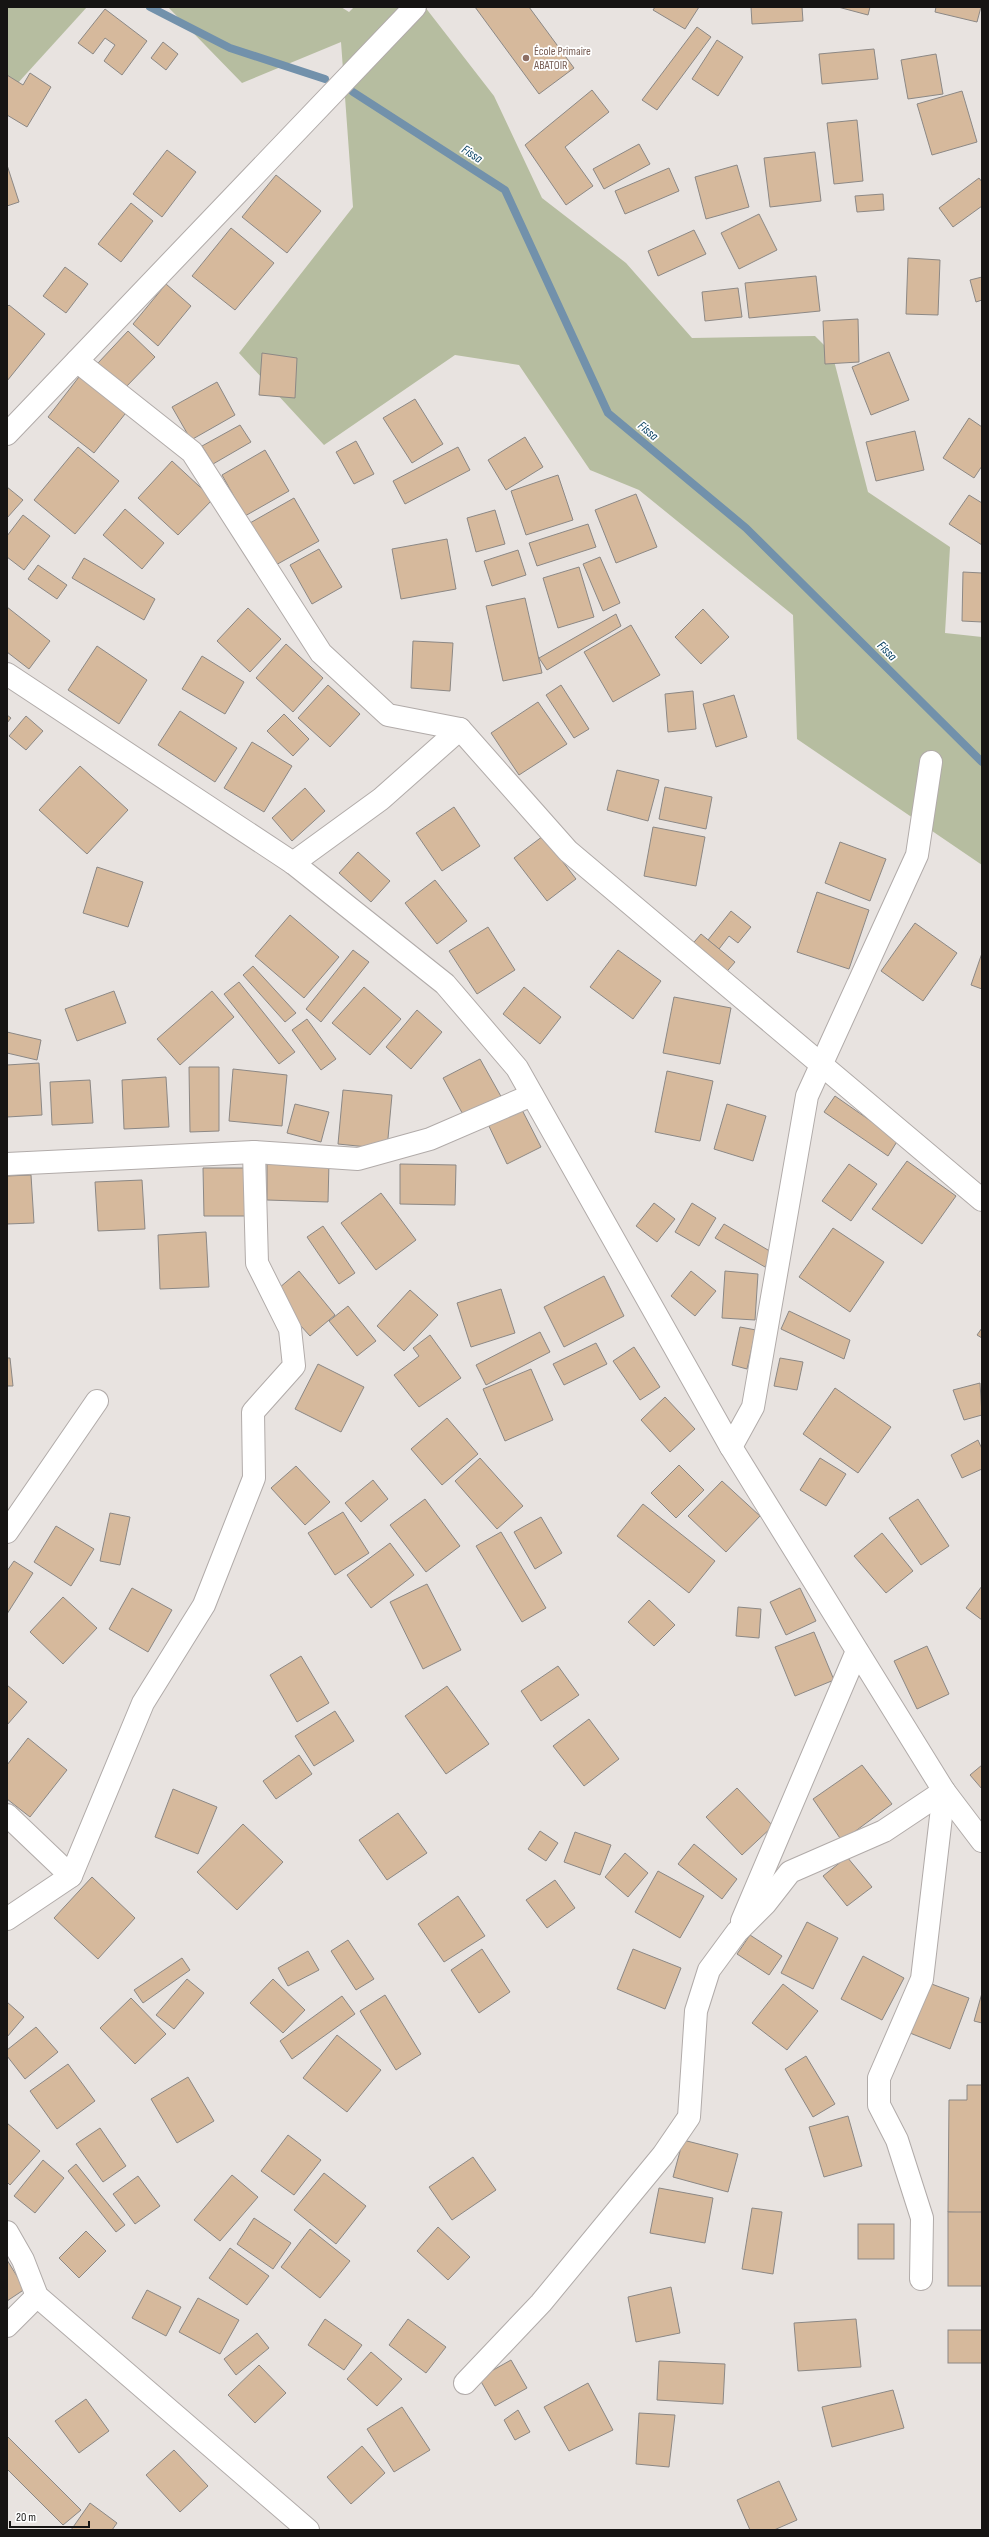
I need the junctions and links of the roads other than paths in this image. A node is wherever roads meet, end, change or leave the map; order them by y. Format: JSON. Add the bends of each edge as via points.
{"nodes":[{"id":1,"x":415,"y":7,"type":"edge"},
{"id":2,"x":77,"y":361,"type":"junction"},
{"id":3,"x":7,"y":434,"type":"edge"},
{"id":4,"x":7,"y":674,"type":"edge"},
{"id":5,"x":460,"y":728,"type":"junction"},
{"id":6,"x":931,"y":762,"type":"dead end"},
{"id":7,"x":293,"y":863,"type":"junction"},
{"id":8,"x":823,"y":1065,"type":"junction"},
{"id":9,"x":532,"y":1095,"type":"junction"},
{"id":10,"x":254,"y":1152,"type":"junction"},
{"id":11,"x":7,"y":1164,"type":"edge"},
{"id":12,"x":982,"y":1200,"type":"edge"},
{"id":13,"x":97,"y":1401,"type":"dead end"},
{"id":14,"x":731,"y":1447,"type":"junction"},
{"id":15,"x":7,"y":1532,"type":"edge"},
{"id":16,"x":857,"y":1651,"type":"junction"},
{"id":17,"x":944,"y":1791,"type":"junction"},
{"id":18,"x":7,"y":1815,"type":"edge"},
{"id":19,"x":982,"y":1841,"type":"edge"},
{"id":20,"x":71,"y":1876,"type":"junction"},
{"id":21,"x":7,"y":1919,"type":"edge"},
{"id":22,"x":737,"y":1932,"type":"junction"},
{"id":23,"x":7,"y":2232,"type":"edge"},
{"id":24,"x":921,"y":2279,"type":"dead end"},
{"id":25,"x":37,"y":2296,"type":"junction"},
{"id":26,"x":7,"y":2326,"type":"edge"},
{"id":27,"x":465,"y":2383,"type":"dead end"},
{"id":28,"x":308,"y":2530,"type":"edge"}],
"edges":[{"from":1,"to":2,"type":"street"},
{"from":2,"to":3,"type":"street"},
{"from":2,"to":5,"type":"street","via":[[192,452],[321,653],[388,715]]},
{"from":4,"to":7,"type":"street"},
{"from":5,"to":7,"type":"street","via":[[381,799]]},
{"from":5,"to":8,"type":"street","via":[[568,851]]},
{"from":6,"to":8,"type":"street","via":[[916,854]]},
{"from":7,"to":9,"type":"street","via":[[445,984],[517,1068]]},
{"from":8,"to":12,"type":"street"},
{"from":8,"to":14,"type":"street","via":[[807,1096],[753,1408]]},
{"from":9,"to":10,"type":"street","via":[[430,1139],[358,1159]]},
{"from":9,"to":14,"type":"street"},
{"from":10,"to":11,"type":"street"},
{"from":10,"to":20,"type":"street","via":[[256,1263],[290,1329],[294,1366],[253,1412],[254,1478],[204,1605],[143,1703]]},
{"from":13,"to":15,"type":"street"},
{"from":14,"to":16,"type":"street"},
{"from":16,"to":17,"type":"street"},
{"from":16,"to":22,"type":"street"},
{"from":17,"to":19,"type":"street"},
{"from":17,"to":22,"type":"street","via":[[884,1831],[790,1872],[765,1904]]},
{"from":17,"to":24,"type":"street","via":[[922,1979],[879,2078],[879,2105],[897,2140],[922,2218]]},
{"from":18,"to":20,"type":"street"},
{"from":20,"to":21,"type":"street"},
{"from":22,"to":27,"type":"street","via":[[709,1970],[696,2011],[689,2117],[663,2155],[541,2303]]},
{"from":23,"to":25,"type":"street","via":[[23,2260]]},
{"from":25,"to":26,"type":"street"},
{"from":25,"to":28,"type":"street"}]}
